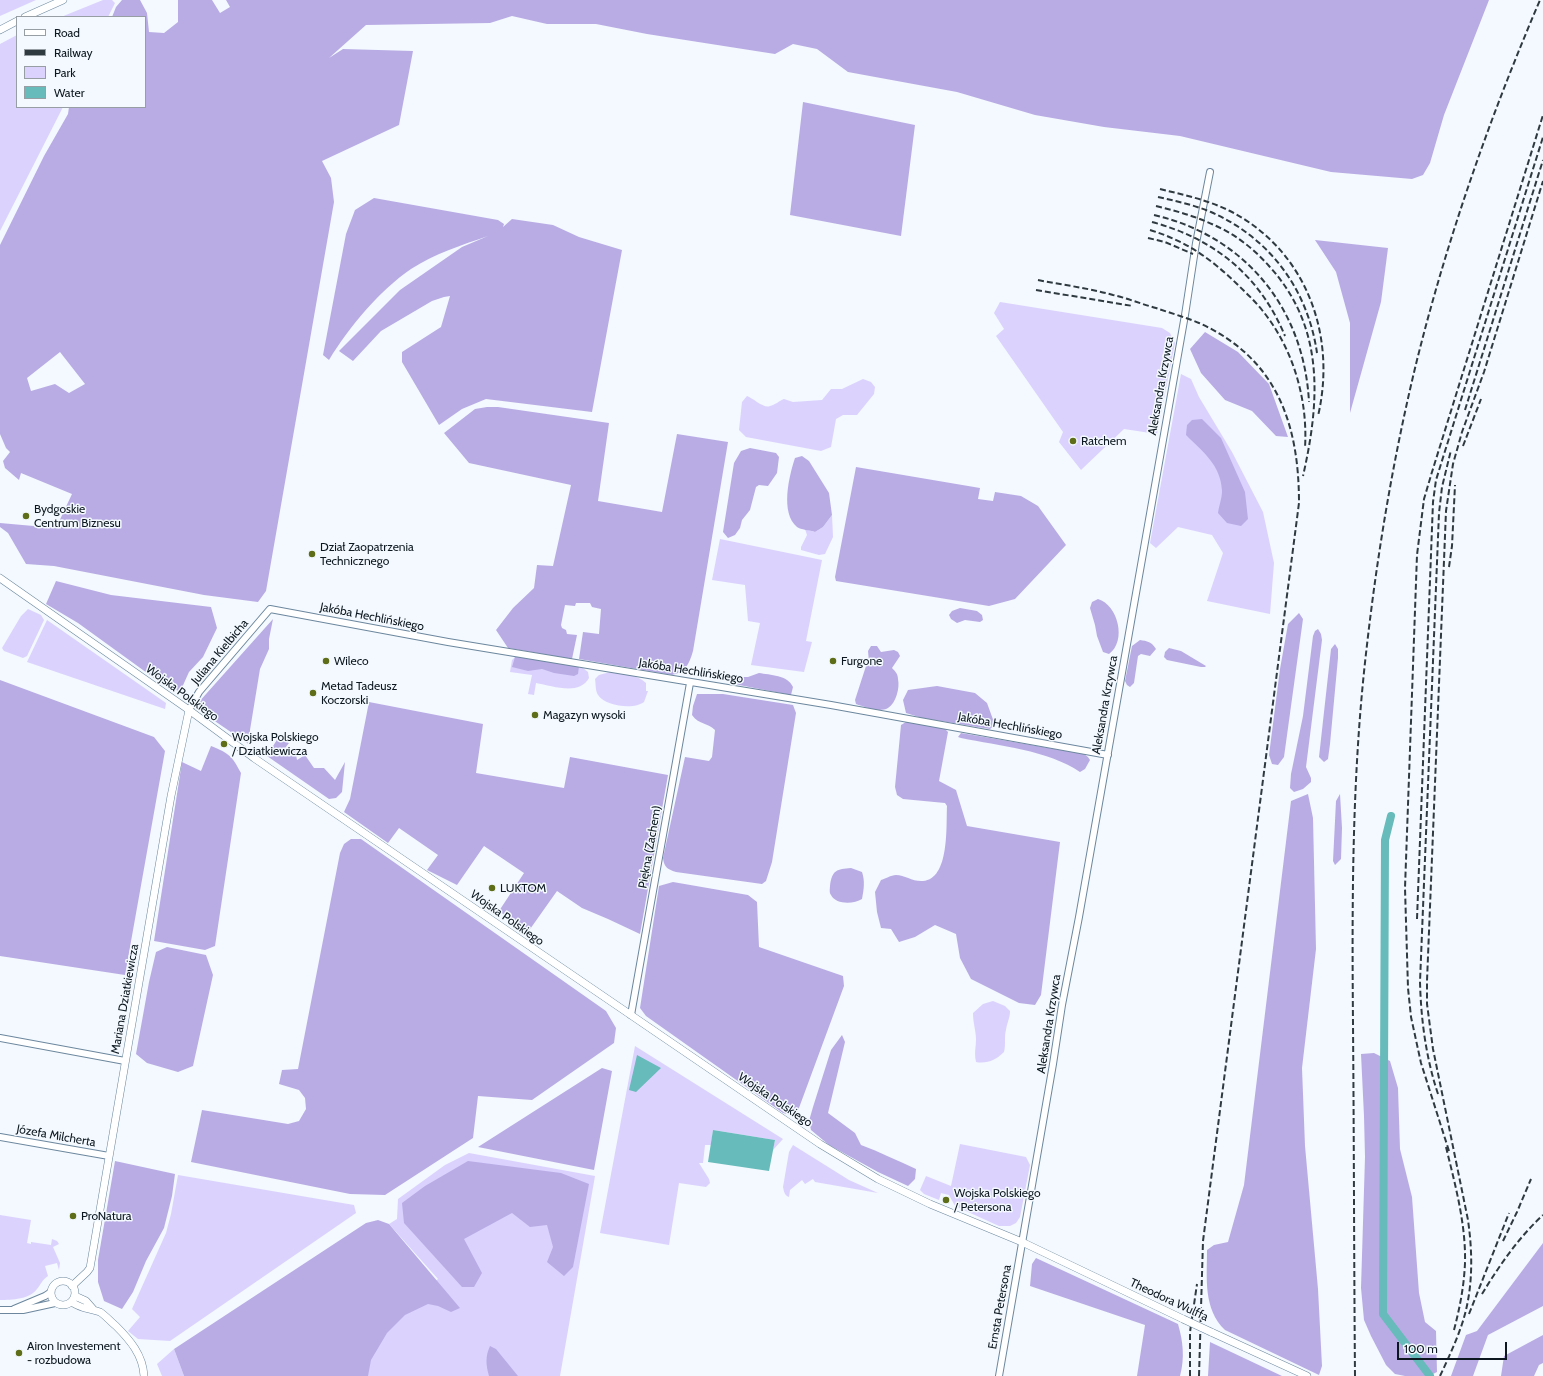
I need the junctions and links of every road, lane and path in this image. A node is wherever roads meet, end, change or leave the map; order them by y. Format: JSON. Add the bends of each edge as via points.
{"nodes":[{"id":1,"x":63,"y":0,"type":"edge"},
{"id":2,"x":27,"y":16,"type":"edge"},
{"id":3,"x":16,"y":22,"type":"edge"},
{"id":4,"x":0,"y":30,"type":"edge"},
{"id":5,"x":1210,"y":172,"type":"dead end"},
{"id":6,"x":0,"y":578,"type":"edge"},
{"id":7,"x":270,"y":609,"type":"joint"},
{"id":8,"x":690,"y":683,"type":"junction"},
{"id":9,"x":188,"y":710,"type":"junction"},
{"id":10,"x":1108,"y":755,"type":"junction"},
{"id":11,"x":631,"y":1015,"type":"junction"},
{"id":12,"x":0,"y":1038,"type":"edge"},
{"id":13,"x":125,"y":1061,"type":"junction"},
{"id":14,"x":0,"y":1137,"type":"edge"},
{"id":15,"x":109,"y":1156,"type":"junction"},
{"id":16,"x":1022,"y":1242,"type":"junction"},
{"id":17,"x":72,"y":1286,"type":"junction"},
{"id":18,"x":51,"y":1292,"type":"junction"},
{"id":19,"x":73,"y":1299,"type":"junction"},
{"id":20,"x":56,"y":1303,"type":"junction"},
{"id":21,"x":0,"y":1310,"type":"edge"},
{"id":22,"x":12,"y":1310,"type":"junction"},
{"id":23,"x":144,"y":1376,"type":"edge"},
{"id":24,"x":999,"y":1376,"type":"edge"},
{"id":25,"x":1307,"y":1376,"type":"edge"}],
"edges":[{"from":1,"to":2,"type":"street"},
{"from":3,"to":4,"type":"street"},
{"from":5,"to":10,"type":"street","name":"Aleksandra Krzywca"},
{"from":6,"to":9,"type":"street","name":"Wojska Polskiego"},
{"from":7,"to":8,"type":"street","name":"Jakóba Hechlińskiego"},
{"from":7,"to":9,"type":"street","name":"Juliana Kielbicha","via":[[200,692]]},
{"from":8,"to":10,"type":"street","name":"Jakóba Hechlińskiego","via":[[831,705]]},
{"from":8,"to":11,"type":"street","name":"Piękna (Zachem)"},
{"from":9,"to":11,"type":"street","name":"Wojska Polskiego","via":[[345,821]]},
{"from":9,"to":13,"type":"street","name":"Mariana Dziatkiewicza"},
{"from":10,"to":16,"type":"street","name":"Aleksandra Krzywca"},
{"from":11,"to":16,"type":"street","name":"Wojska Polskiego","via":[[820,1144],[878,1179],[936,1207]]},
{"from":12,"to":13,"type":"street"},
{"from":13,"to":15,"type":"street","name":"Mariana Dziatkiewicza"},
{"from":14,"to":15,"type":"street","name":"Józefa Milcherta"},
{"from":15,"to":17,"type":"street","name":"Mariana Dziatkiewicza","via":[[90,1268]]},
{"from":16,"to":24,"type":"street","name":"Ernsta Petersona"},
{"from":16,"to":25,"type":"street","name":"Theodora Wulffa","bridge":true},
{"from":17,"to":18,"type":"street","via":[[59,1282],[53,1286]]},
{"from":17,"to":19,"type":"street"},
{"from":18,"to":20,"type":"street","via":[[51,1297]]},
{"from":18,"to":22,"type":"street"},
{"from":19,"to":20,"type":"street","via":[[63,1306]]},
{"from":19,"to":23,"type":"street","via":[[86,1301],[93,1309],[106,1316],[133,1345]]},
{"from":20,"to":22,"type":"street"},
{"from":21,"to":22,"type":"street"}]}
